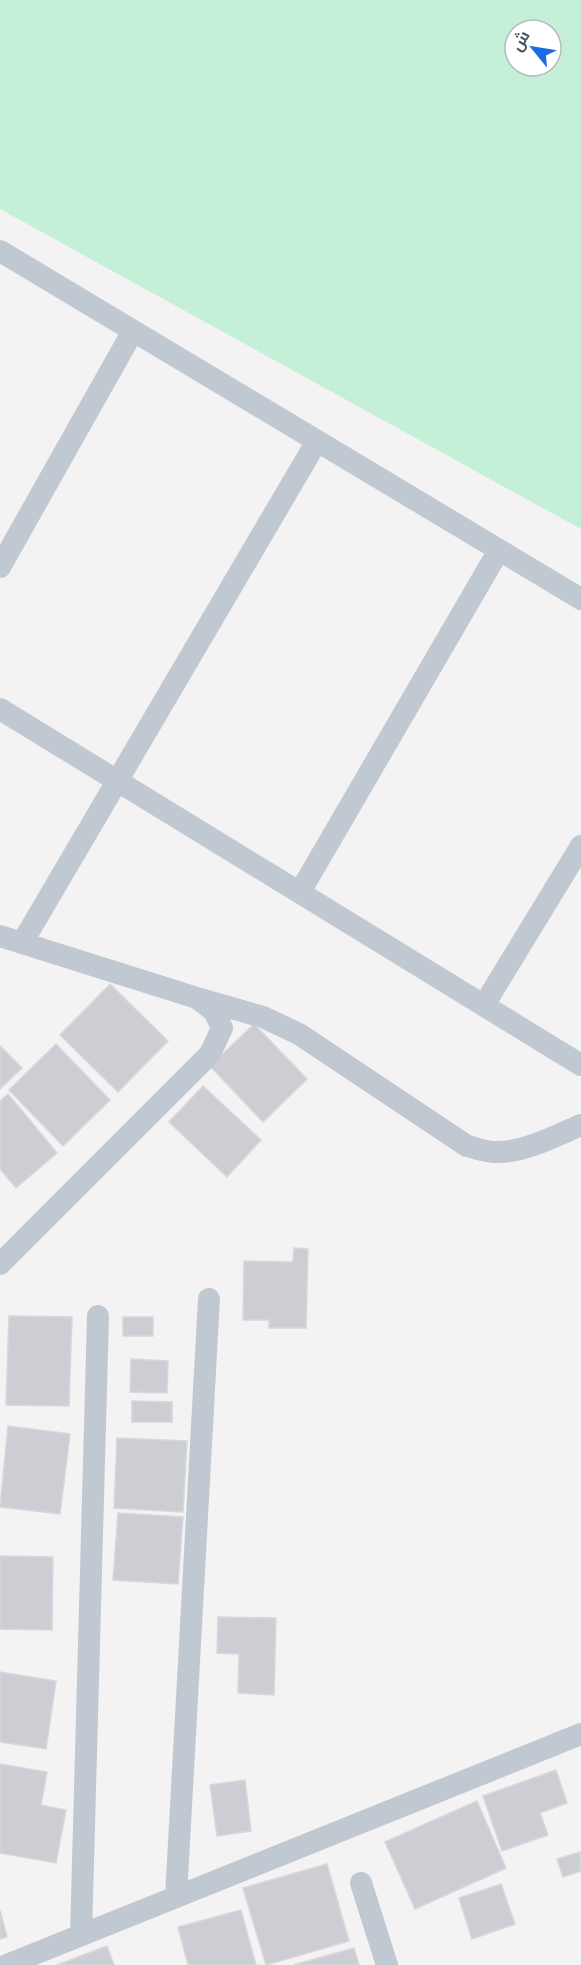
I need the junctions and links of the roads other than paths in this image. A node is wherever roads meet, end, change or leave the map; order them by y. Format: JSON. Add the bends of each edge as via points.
{"nodes":[{"id":1,"x":0,"y":251,"type":"edge"},
{"id":2,"x":133,"y":331,"type":"junction"},
{"id":3,"x":317,"y":441,"type":"junction"},
{"id":4,"x":499,"y":550,"type":"junction"},
{"id":5,"x":0,"y":567,"type":"edge"},
{"id":6,"x":581,"y":599,"type":"edge"},
{"id":7,"x":0,"y":709,"type":"edge"},
{"id":8,"x":117,"y":780,"type":"junction"},
{"id":9,"x":581,"y":846,"type":"edge"},
{"id":10,"x":300,"y":892,"type":"junction"},
{"id":11,"x":0,"y":936,"type":"edge"},
{"id":12,"x":22,"y":943,"type":"junction"},
{"id":13,"x":197,"y":998,"type":"junction"},
{"id":14,"x":484,"y":1005,"type":"junction"},
{"id":15,"x":581,"y":1065,"type":"edge"},
{"id":16,"x":581,"y":1125,"type":"edge"},
{"id":17,"x":0,"y":1264,"type":"edge"},
{"id":18,"x":209,"y":1299,"type":"dead end"},
{"id":19,"x":98,"y":1316,"type":"dead end"},
{"id":20,"x":581,"y":1734,"type":"edge"},
{"id":21,"x":360,"y":1883,"type":"dead end"},
{"id":22,"x":176,"y":1897,"type":"junction"},
{"id":23,"x":81,"y":1935,"type":"junction"},
{"id":24,"x":7,"y":1965,"type":"edge"},
{"id":25,"x":387,"y":1965,"type":"edge"}],
"edges":[{"from":1,"to":2,"type":"street"},
{"from":2,"to":3,"type":"street"},
{"from":2,"to":5,"type":"street"},
{"from":3,"to":4,"type":"street"},
{"from":3,"to":8,"type":"street"},
{"from":4,"to":6,"type":"street"},
{"from":4,"to":10,"type":"street"},
{"from":7,"to":8,"type":"street"},
{"from":8,"to":10,"type":"street"},
{"from":8,"to":12,"type":"street"},
{"from":9,"to":14,"type":"street"},
{"from":10,"to":14,"type":"street"},
{"from":11,"to":12,"type":"street"},
{"from":12,"to":13,"type":"street"},
{"from":13,"to":16,"type":"street","via":[[263,1017],[299,1034],[467,1146],[494,1152],[514,1150]]},
{"from":13,"to":17,"type":"street","via":[[214,1011],[222,1028],[210,1054]]},
{"from":14,"to":15,"type":"street"},
{"from":18,"to":22,"type":"street"},
{"from":19,"to":23,"type":"street"},
{"from":20,"to":22,"type":"street"},
{"from":21,"to":25,"type":"street"},
{"from":22,"to":23,"type":"street"},
{"from":23,"to":24,"type":"street"}]}
